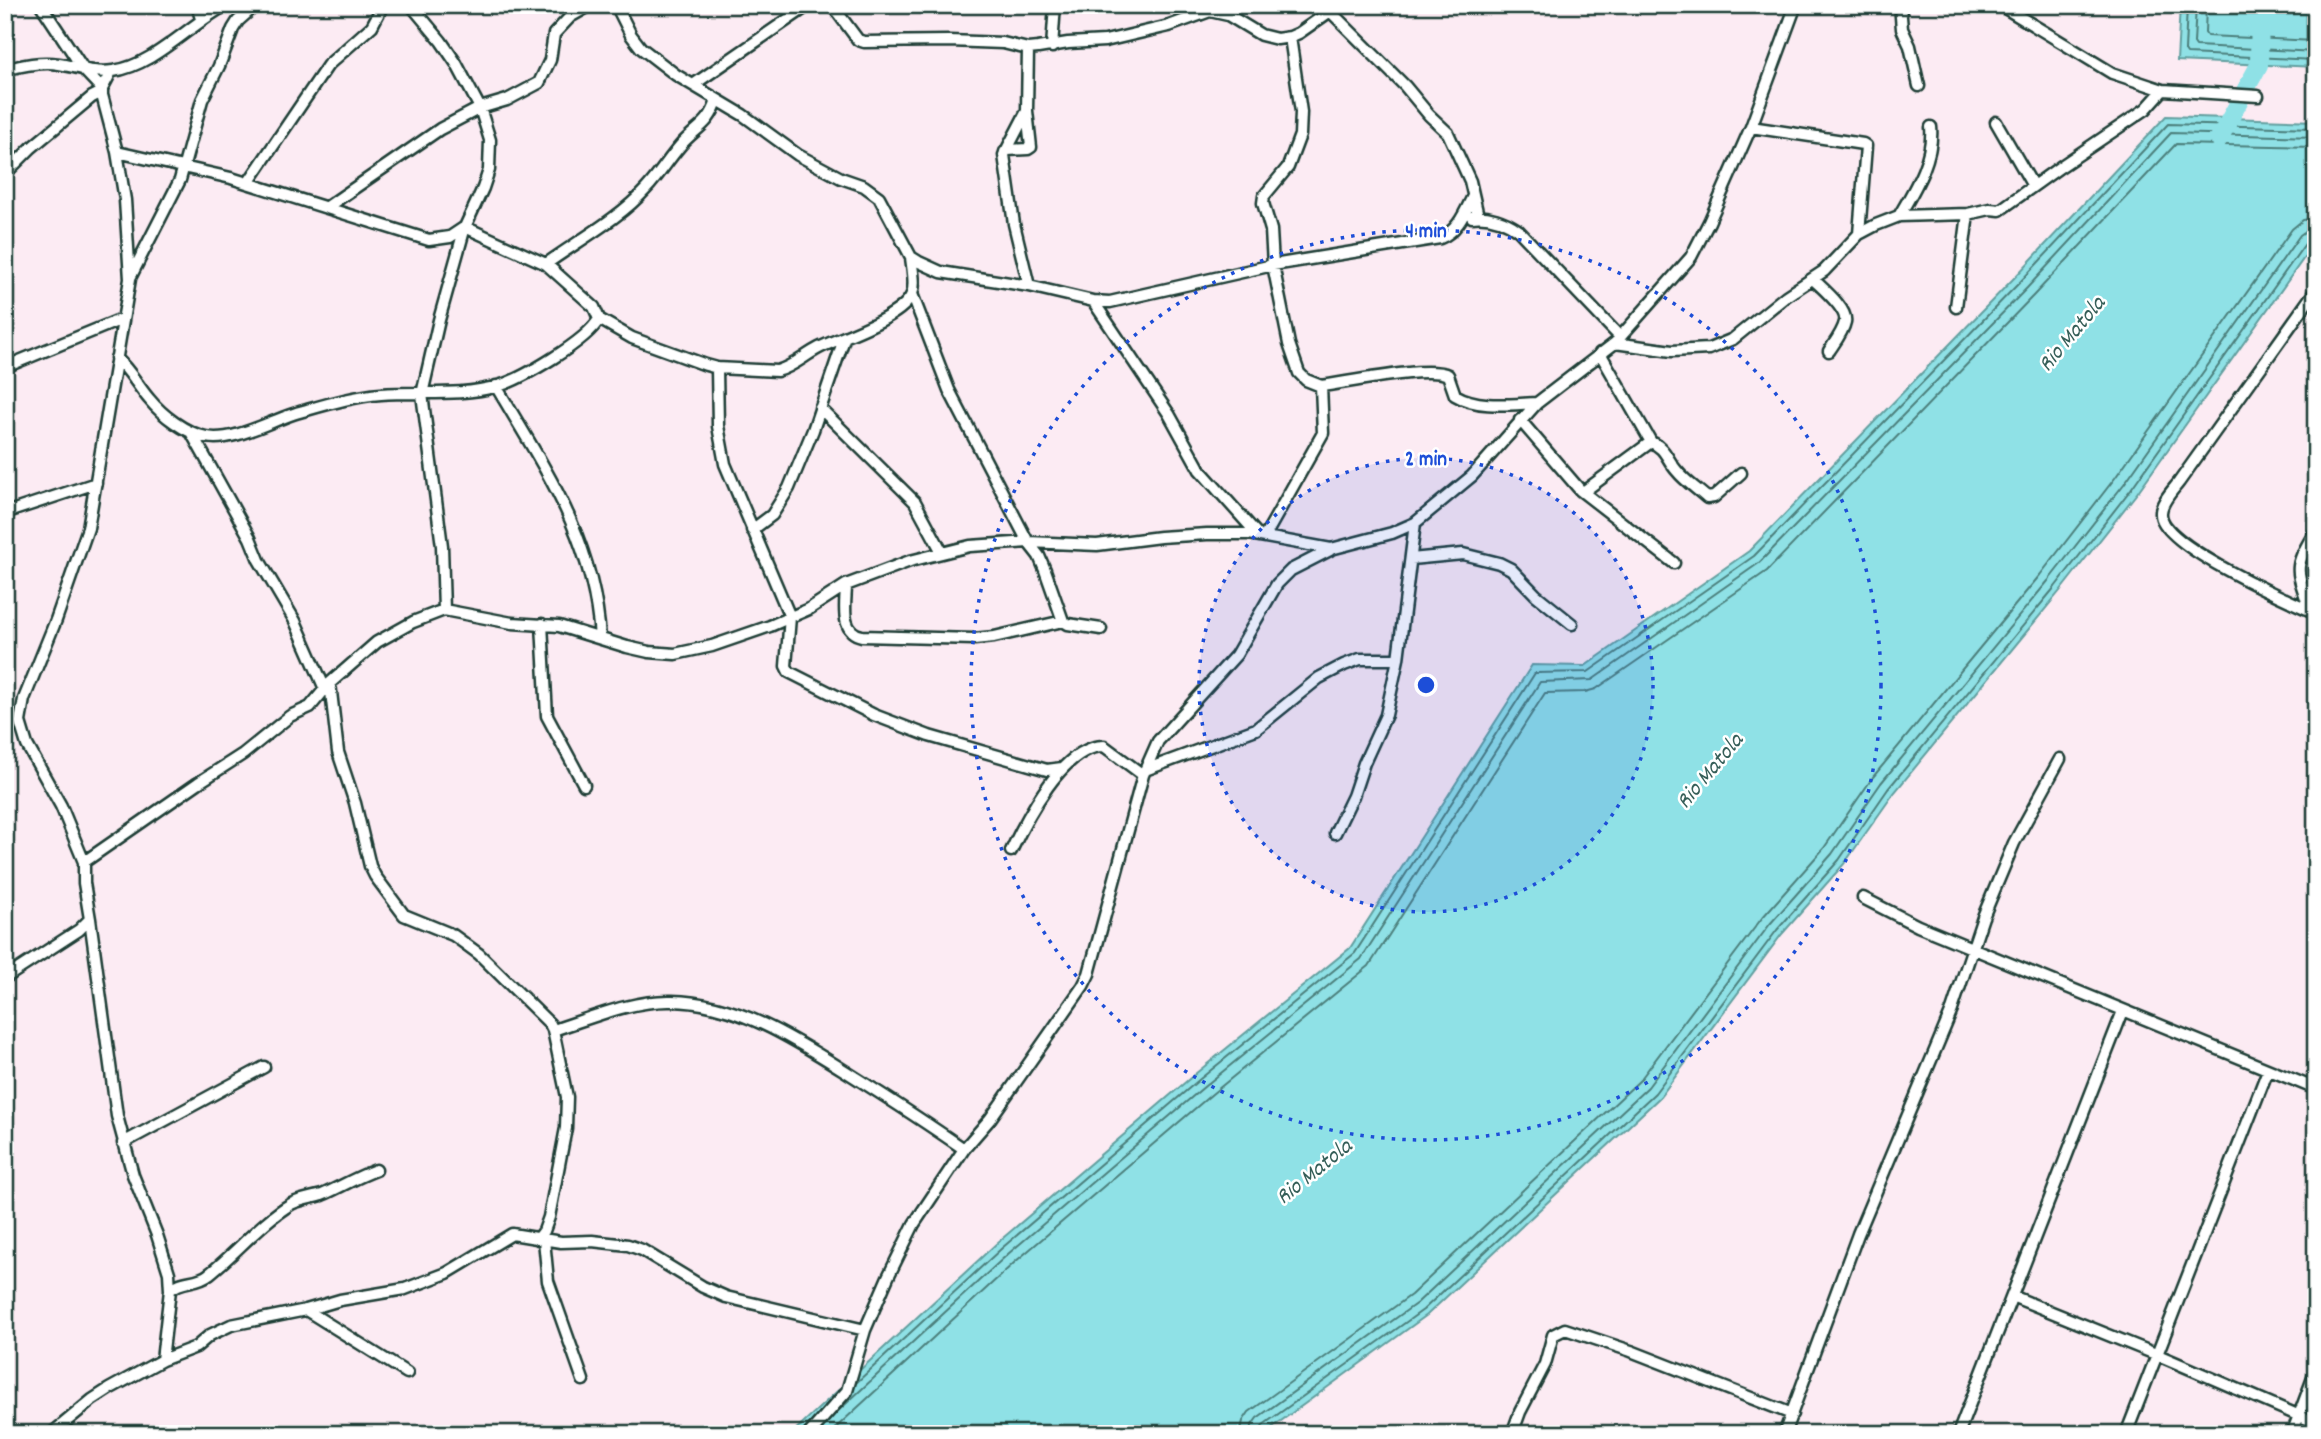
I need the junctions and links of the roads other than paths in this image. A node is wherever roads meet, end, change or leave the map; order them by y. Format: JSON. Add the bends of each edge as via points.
{"nodes":[{"id":1,"x":41,"y":5,"type":"edge"},
{"id":2,"x":197,"y":5,"type":"edge"},
{"id":3,"x":226,"y":5,"type":"edge"},
{"id":4,"x":256,"y":5,"type":"edge"},
{"id":5,"x":383,"y":5,"type":"edge"},
{"id":6,"x":411,"y":5,"type":"edge"},
{"id":7,"x":591,"y":5,"type":"edge"},
{"id":8,"x":616,"y":5,"type":"edge"},
{"id":9,"x":809,"y":5,"type":"edge"},
{"id":10,"x":832,"y":5,"type":"edge"},
{"id":11,"x":1055,"y":5,"type":"edge"},
{"id":12,"x":1796,"y":5,"type":"edge"},
{"id":13,"x":1900,"y":5,"type":"edge"},
{"id":14,"x":2000,"y":5,"type":"edge"},
{"id":15,"x":1335,"y":8,"type":"edge"},
{"id":16,"x":201,"y":19,"type":"junction"},
{"id":17,"x":1290,"y":37,"type":"junction"},
{"id":18,"x":65,"y":43,"type":"junction"},
{"id":19,"x":1052,"y":47,"type":"junction"},
{"id":20,"x":1028,"y":48,"type":"junction"},
{"id":21,"x":58,"y":64,"type":"junction"},
{"id":22,"x":5,"y":70,"type":"edge"},
{"id":23,"x":84,"y":70,"type":"junction"},
{"id":24,"x":111,"y":72,"type":"junction"},
{"id":25,"x":693,"y":85,"type":"junction"},
{"id":26,"x":1919,"y":86,"type":"dead end"},
{"id":27,"x":2163,"y":90,"type":"junction"},
{"id":28,"x":102,"y":92,"type":"junction"},
{"id":29,"x":2258,"y":96,"type":"dead end"},
{"id":30,"x":717,"y":100,"type":"junction"},
{"id":31,"x":480,"y":108,"type":"junction"},
{"id":32,"x":1027,"y":111,"type":"junction"},
{"id":33,"x":1996,"y":122,"type":"dead end"},
{"id":34,"x":1751,"y":127,"type":"junction"},
{"id":35,"x":1931,"y":127,"type":"dead end"},
{"id":36,"x":117,"y":152,"type":"junction"},
{"id":37,"x":1005,"y":152,"type":"junction"},
{"id":38,"x":185,"y":166,"type":"junction"},
{"id":39,"x":5,"y":174,"type":"edge"},
{"id":40,"x":248,"y":183,"type":"junction"},
{"id":41,"x":2033,"y":186,"type":"junction"},
{"id":42,"x":1473,"y":197,"type":"junction"},
{"id":43,"x":327,"y":207,"type":"junction"},
{"id":44,"x":1968,"y":214,"type":"junction"},
{"id":45,"x":1478,"y":216,"type":"junction"},
{"id":46,"x":1899,"y":216,"type":"junction"},
{"id":47,"x":1462,"y":220,"type":"junction"},
{"id":48,"x":466,"y":227,"type":"junction"},
{"id":49,"x":1859,"y":234,"type":"junction"},
{"id":50,"x":911,"y":257,"type":"junction"},
{"id":51,"x":546,"y":264,"type":"junction"},
{"id":52,"x":1273,"y":265,"type":"junction"},
{"id":53,"x":130,"y":279,"type":"junction"},
{"id":54,"x":1813,"y":279,"type":"junction"},
{"id":55,"x":1028,"y":286,"type":"junction"},
{"id":56,"x":2316,"y":290,"type":"edge"},
{"id":57,"x":912,"y":294,"type":"junction"},
{"id":58,"x":1093,"y":301,"type":"junction"},
{"id":59,"x":1956,"y":307,"type":"dead end"},
{"id":60,"x":122,"y":319,"type":"junction"},
{"id":61,"x":599,"y":319,"type":"junction"},
{"id":62,"x":844,"y":339,"type":"junction"},
{"id":63,"x":1618,"y":340,"type":"junction"},
{"id":64,"x":1829,"y":351,"type":"dead end"},
{"id":65,"x":1600,"y":353,"type":"junction"},
{"id":66,"x":116,"y":358,"type":"junction"},
{"id":67,"x":5,"y":367,"type":"edge"},
{"id":68,"x":718,"y":368,"type":"junction"},
{"id":69,"x":496,"y":386,"type":"junction"},
{"id":70,"x":1321,"y":386,"type":"junction"},
{"id":71,"x":422,"y":394,"type":"junction"},
{"id":72,"x":1536,"y":403,"type":"junction"},
{"id":73,"x":820,"y":408,"type":"junction"},
{"id":74,"x":1520,"y":419,"type":"junction"},
{"id":75,"x":191,"y":432,"type":"junction"},
{"id":76,"x":211,"y":438,"type":"junction"},
{"id":77,"x":1651,"y":442,"type":"junction"},
{"id":78,"x":201,"y":451,"type":"junction"},
{"id":79,"x":1741,"y":473,"type":"dead end"},
{"id":80,"x":96,"y":483,"type":"junction"},
{"id":81,"x":1583,"y":492,"type":"junction"},
{"id":82,"x":5,"y":513,"type":"edge"},
{"id":83,"x":1415,"y":523,"type":"junction"},
{"id":84,"x":752,"y":530,"type":"junction"},
{"id":85,"x":2316,"y":530,"type":"edge"},
{"id":86,"x":1262,"y":536,"type":"junction"},
{"id":87,"x":1028,"y":542,"type":"junction"},
{"id":88,"x":1331,"y":549,"type":"junction"},
{"id":89,"x":942,"y":552,"type":"junction"},
{"id":90,"x":1411,"y":559,"type":"junction"},
{"id":91,"x":1674,"y":563,"type":"dead end"},
{"id":92,"x":846,"y":585,"type":"junction"},
{"id":93,"x":444,"y":610,"type":"junction"},
{"id":94,"x":2313,"y":612,"type":"edge"},
{"id":95,"x":790,"y":617,"type":"junction"},
{"id":96,"x":1063,"y":621,"type":"junction"},
{"id":97,"x":542,"y":624,"type":"junction"},
{"id":98,"x":1572,"y":624,"type":"dead end"},
{"id":99,"x":1101,"y":629,"type":"dead end"},
{"id":100,"x":600,"y":638,"type":"junction"},
{"id":101,"x":1398,"y":659,"type":"junction"},
{"id":102,"x":328,"y":686,"type":"junction"},
{"id":103,"x":12,"y":718,"type":"edge"},
{"id":104,"x":5,"y":735,"type":"edge"},
{"id":105,"x":2060,"y":759,"type":"dead end"},
{"id":106,"x":1062,"y":768,"type":"junction"},
{"id":107,"x":1144,"y":772,"type":"junction"},
{"id":108,"x":584,"y":785,"type":"dead end"},
{"id":109,"x":1335,"y":833,"type":"dead end"},
{"id":110,"x":1011,"y":851,"type":"dead end"},
{"id":111,"x":84,"y":862,"type":"junction"},
{"id":112,"x":1863,"y":898,"type":"dead end"},
{"id":113,"x":90,"y":919,"type":"junction"},
{"id":114,"x":1972,"y":949,"type":"junction"},
{"id":115,"x":5,"y":978,"type":"edge"},
{"id":116,"x":2123,"y":1011,"type":"junction"},
{"id":117,"x":554,"y":1030,"type":"junction"},
{"id":118,"x":264,"y":1067,"type":"dead end"},
{"id":119,"x":2268,"y":1070,"type":"junction"},
{"id":120,"x":2316,"y":1090,"type":"edge"},
{"id":121,"x":123,"y":1143,"type":"junction"},
{"id":122,"x":964,"y":1149,"type":"junction"},
{"id":123,"x":376,"y":1170,"type":"dead end"},
{"id":124,"x":541,"y":1239,"type":"junction"},
{"id":125,"x":170,"y":1290,"type":"junction"},
{"id":126,"x":2012,"y":1296,"type":"junction"},
{"id":127,"x":306,"y":1310,"type":"junction"},
{"id":128,"x":865,"y":1330,"type":"junction"},
{"id":129,"x":2158,"y":1355,"type":"junction"},
{"id":130,"x":162,"y":1360,"type":"junction"},
{"id":131,"x":2316,"y":1370,"type":"edge"},
{"id":132,"x":407,"y":1373,"type":"dead end"},
{"id":133,"x":583,"y":1380,"type":"dead end"},
{"id":134,"x":1792,"y":1414,"type":"junction"},
{"id":135,"x":2299,"y":1416,"type":"junction"},
{"id":136,"x":2316,"y":1423,"type":"edge"},
{"id":137,"x":51,"y":1434,"type":"edge"},
{"id":138,"x":809,"y":1434,"type":"edge"},
{"id":139,"x":1511,"y":1434,"type":"edge"},
{"id":140,"x":1784,"y":1434,"type":"edge"},
{"id":141,"x":1958,"y":1434,"type":"edge"},
{"id":142,"x":2126,"y":1434,"type":"edge"},
{"id":143,"x":2292,"y":1434,"type":"edge"}],
"edges":[{"from":1,"to":18,"type":"street"},
{"from":2,"to":16,"type":"street"},
{"from":3,"to":16,"type":"street"},
{"from":4,"to":38,"type":"street","via":[[238,20],[208,84]]},
{"from":5,"to":40,"type":"street","via":[[372,26],[328,65]]},
{"from":6,"to":31,"type":"street","via":[[456,63]]},
{"from":7,"to":31,"type":"street","via":[[554,34],[550,60],[539,83],[508,100]]},
{"from":8,"to":25,"type":"street","via":[[641,48]]},
{"from":9,"to":25,"type":"street"},
{"from":10,"to":20,"type":"street","via":[[864,42],[963,41]]},
{"from":11,"to":19,"type":"street"},
{"from":12,"to":34,"type":"street"},
{"from":13,"to":26,"type":"street","via":[[1902,29]]},
{"from":14,"to":27,"type":"street","via":[[2112,73]]},
{"from":15,"to":17,"type":"street"},
{"from":15,"to":42,"type":"street","via":[[1444,127],[1464,165]]},
{"from":16,"to":24,"type":"street","via":[[142,62]]},
{"from":17,"to":19,"type":"street","via":[[1269,38],[1228,15],[1210,12],[1118,38]]},
{"from":17,"to":52,"type":"street","via":[[1300,135],[1288,166],[1263,200]]},
{"from":18,"to":21,"type":"street"},
{"from":18,"to":23,"type":"street"},
{"from":19,"to":20,"type":"street"},
{"from":20,"to":32,"type":"street"},
{"from":21,"to":22,"type":"street"},
{"from":21,"to":23,"type":"street"},
{"from":23,"to":24,"type":"street"},
{"from":23,"to":28,"type":"street"},
{"from":24,"to":28,"type":"street"},
{"from":25,"to":30,"type":"street"},
{"from":27,"to":29,"type":"street"},
{"from":27,"to":41,"type":"street","via":[[2146,109]]},
{"from":28,"to":36,"type":"street"},
{"from":28,"to":39,"type":"street"},
{"from":30,"to":50,"type":"street","via":[[798,155],[879,197]]},
{"from":30,"to":51,"type":"street","via":[[709,120],[682,143],[646,190]]},
{"from":31,"to":43,"type":"street","via":[[440,129]]},
{"from":31,"to":48,"type":"street","via":[[489,130],[491,154],[484,188]]},
{"from":32,"to":37,"type":"street"},
{"from":32,"to":37,"type":"street","via":[[1031,147]]},
{"from":33,"to":41,"type":"street"},
{"from":34,"to":49,"type":"street","via":[[1866,146]]},
{"from":34,"to":63,"type":"street","via":[[1691,257]]},
{"from":35,"to":46,"type":"street","via":[[1931,146],[1919,181]]},
{"from":36,"to":38,"type":"street"},
{"from":36,"to":53,"type":"street"},
{"from":37,"to":55,"type":"street","via":[[1004,168]]},
{"from":38,"to":40,"type":"street"},
{"from":38,"to":53,"type":"street"},
{"from":40,"to":43,"type":"street"},
{"from":41,"to":44,"type":"street","via":[[2000,210]]},
{"from":42,"to":45,"type":"street"},
{"from":42,"to":47,"type":"street"},
{"from":43,"to":48,"type":"street","via":[[429,240],[450,237]]},
{"from":44,"to":46,"type":"street"},
{"from":44,"to":59,"type":"street"},
{"from":45,"to":47,"type":"street"},
{"from":45,"to":63,"type":"street","via":[[1506,222],[1518,230]]},
{"from":46,"to":49,"type":"street"},
{"from":47,"to":52,"type":"street","via":[[1440,238]]},
{"from":48,"to":51,"type":"street"},
{"from":48,"to":71,"type":"street"},
{"from":49,"to":54,"type":"street"},
{"from":50,"to":55,"type":"street","via":[[942,272]]},
{"from":50,"to":57,"type":"street"},
{"from":51,"to":61,"type":"street","via":[[594,307]]},
{"from":52,"to":58,"type":"street","via":[[1110,302]]},
{"from":52,"to":70,"type":"street","via":[[1299,373]]},
{"from":53,"to":60,"type":"street"},
{"from":54,"to":63,"type":"street","via":[[1733,339],[1709,349],[1672,351]]},
{"from":54,"to":64,"type":"street","via":[[1847,318]]},
{"from":55,"to":58,"type":"street"},
{"from":56,"to":94,"type":"street","via":[[2179,482],[2160,516],[2164,525],[2199,555]]},
{"from":57,"to":62,"type":"street","via":[[894,311]]},
{"from":57,"to":87,"type":"street","via":[[949,390]]},
{"from":58,"to":86,"type":"street","via":[[1169,414],[1200,470]]},
{"from":60,"to":66,"type":"street"},
{"from":60,"to":67,"type":"street"},
{"from":61,"to":68,"type":"street","via":[[632,338]]},
{"from":61,"to":69,"type":"street","via":[[542,364]]},
{"from":62,"to":68,"type":"street","via":[[777,371]]},
{"from":62,"to":73,"type":"street"},
{"from":63,"to":65,"type":"street"},
{"from":65,"to":72,"type":"street"},
{"from":65,"to":77,"type":"street"},
{"from":66,"to":75,"type":"street","via":[[162,412]]},
{"from":66,"to":80,"type":"street"},
{"from":68,"to":84,"type":"street","via":[[718,426],[725,464]]},
{"from":69,"to":71,"type":"street"},
{"from":69,"to":100,"type":"street","via":[[572,519],[591,572]]},
{"from":70,"to":72,"type":"street","via":[[1437,372],[1448,375],[1455,395],[1464,400]]},
{"from":70,"to":86,"type":"street","via":[[1323,433]]},
{"from":71,"to":76,"type":"street","via":[[371,395]]},
{"from":71,"to":93,"type":"street","via":[[442,546]]},
{"from":72,"to":74,"type":"street"},
{"from":73,"to":84,"type":"street","via":[[780,505]]},
{"from":73,"to":89,"type":"street","via":[[915,502]]},
{"from":74,"to":81,"type":"street"},
{"from":74,"to":83,"type":"street","via":[[1472,476]]},
{"from":75,"to":76,"type":"street"},
{"from":75,"to":78,"type":"street"},
{"from":76,"to":78,"type":"street"},
{"from":77,"to":79,"type":"street","via":[[1660,446],[1675,470],[1707,498]]},
{"from":77,"to":81,"type":"street"},
{"from":78,"to":102,"type":"street"},
{"from":80,"to":82,"type":"street"},
{"from":80,"to":103,"type":"street","via":[[88,528],[56,620]]},
{"from":81,"to":91,"type":"street"},
{"from":83,"to":88,"type":"street"},
{"from":83,"to":90,"type":"street"},
{"from":84,"to":95,"type":"street"},
{"from":85,"to":94,"type":"street","via":[[2298,564]]},
{"from":86,"to":87,"type":"street","via":[[1207,534],[1097,545]]},
{"from":86,"to":88,"type":"street"},
{"from":87,"to":89,"type":"street"},
{"from":87,"to":96,"type":"street","via":[[1039,556]]},
{"from":88,"to":107,"type":"street","via":[[1291,570],[1277,584],[1236,655],[1166,730]]},
{"from":89,"to":92,"type":"street"},
{"from":90,"to":98,"type":"street","via":[[1463,554],[1486,558],[1511,569]]},
{"from":90,"to":101,"type":"street"},
{"from":92,"to":95,"type":"street"},
{"from":92,"to":96,"type":"street","via":[[846,625],[862,636],[984,638]]},
{"from":93,"to":97,"type":"street"},
{"from":93,"to":102,"type":"street","via":[[377,642]]},
{"from":95,"to":100,"type":"street","via":[[712,646],[675,653],[638,650]]},
{"from":95,"to":106,"type":"street","via":[[786,666],[793,676],[929,736],[1047,770]]},
{"from":96,"to":99,"type":"street"},
{"from":97,"to":100,"type":"street"},
{"from":97,"to":108,"type":"street","via":[[547,716]]},
{"from":101,"to":107,"type":"street","via":[[1360,659],[1344,665],[1319,678],[1256,729]]},
{"from":101,"to":109,"type":"street","via":[[1383,724]]},
{"from":102,"to":111,"type":"street","via":[[310,707],[290,716],[243,754]]},
{"from":102,"to":117,"type":"street","via":[[338,752],[370,866],[379,883],[406,916],[453,935],[479,954]]},
{"from":103,"to":104,"type":"street"},
{"from":103,"to":111,"type":"street","via":[[61,806]]},
{"from":105,"to":114,"type":"street","via":[[2014,843]]},
{"from":106,"to":107,"type":"street","via":[[1094,747],[1104,746]]},
{"from":106,"to":110,"type":"street","via":[[1035,804]]},
{"from":107,"to":122,"type":"street","via":[[1083,986]]},
{"from":111,"to":113,"type":"street"},
{"from":112,"to":114,"type":"street"},
{"from":113,"to":115,"type":"street"},
{"from":113,"to":121,"type":"street"},
{"from":114,"to":116,"type":"street"},
{"from":114,"to":134,"type":"street"},
{"from":116,"to":119,"type":"street"},
{"from":116,"to":126,"type":"street"},
{"from":117,"to":122,"type":"street","via":[[646,1003],[712,1006],[789,1037]]},
{"from":117,"to":124,"type":"street","via":[[567,1097],[566,1128]]},
{"from":118,"to":121,"type":"street"},
{"from":119,"to":120,"type":"street"},
{"from":119,"to":129,"type":"street"},
{"from":121,"to":125,"type":"street","via":[[164,1254]]},
{"from":122,"to":128,"type":"street","via":[[914,1224]]},
{"from":123,"to":125,"type":"street","via":[[293,1203],[208,1275]]},
{"from":124,"to":127,"type":"street","via":[[512,1234],[441,1276],[405,1289]]},
{"from":124,"to":128,"type":"street","via":[[628,1245],[726,1297]]},
{"from":124,"to":133,"type":"street","via":[[548,1281]]},
{"from":125,"to":130,"type":"street"},
{"from":126,"to":129,"type":"street"},
{"from":126,"to":141,"type":"street"},
{"from":127,"to":130,"type":"street","via":[[231,1325],[196,1347]]},
{"from":127,"to":132,"type":"street"},
{"from":128,"to":138,"type":"street","via":[[846,1391]]},
{"from":129,"to":135,"type":"street"},
{"from":129,"to":142,"type":"street"},
{"from":130,"to":137,"type":"street","via":[[92,1400]]},
{"from":131,"to":135,"type":"street"},
{"from":134,"to":139,"type":"street","via":[[1565,1329],[1553,1335],[1545,1364]]},
{"from":134,"to":140,"type":"street"},
{"from":135,"to":136,"type":"street"},
{"from":135,"to":143,"type":"street"}]}
